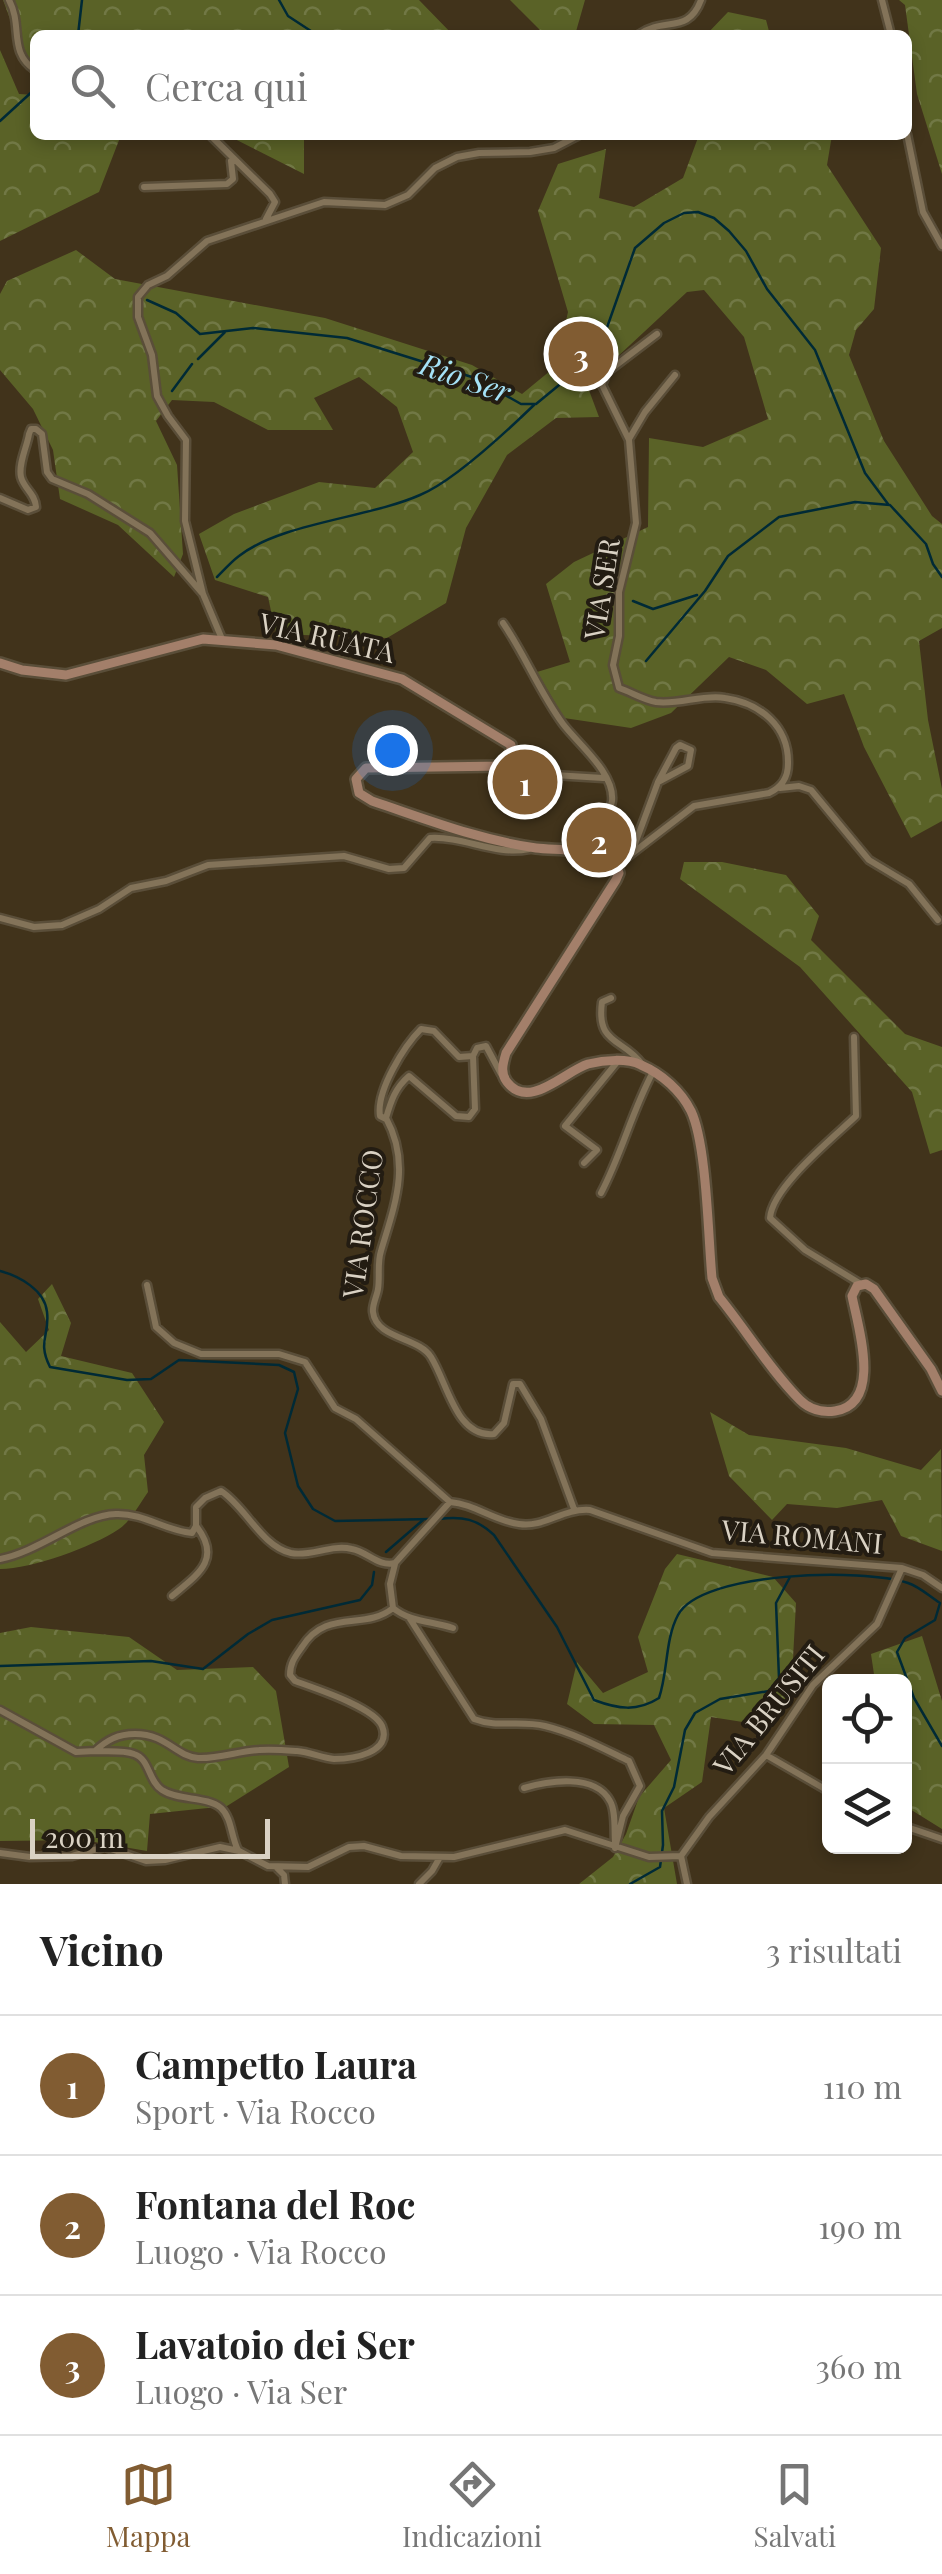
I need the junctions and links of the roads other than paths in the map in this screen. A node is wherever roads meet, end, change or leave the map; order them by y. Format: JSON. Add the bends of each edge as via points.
{"nodes":[{"id":1,"x":9,"y":0,"type":"edge"},
{"id":2,"x":701,"y":0,"type":"edge"},
{"id":3,"x":882,"y":0,"type":"edge"},
{"id":4,"x":647,"y":30,"type":"edge"},
{"id":5,"x":890,"y":30,"type":"edge"},
{"id":6,"x":30,"y":65,"type":"edge"},
{"id":7,"x":214,"y":140,"type":"edge"},
{"id":8,"x":569,"y":140,"type":"edge"},
{"id":9,"x":908,"y":140,"type":"edge"},
{"id":10,"x":228,"y":155,"type":"junction"},
{"id":11,"x":144,"y":187,"type":"dead end"},
{"id":12,"x":262,"y":222,"type":"junction"},
{"id":13,"x":942,"y":246,"type":"edge"},
{"id":14,"x":656,"y":334,"type":"dead end"},
{"id":15,"x":675,"y":375,"type":"dead end"},
{"id":16,"x":629,"y":440,"type":"junction"},
{"id":17,"x":0,"y":498,"type":"edge"},
{"id":18,"x":203,"y":594,"type":"junction"},
{"id":19,"x":502,"y":623,"type":"dead end"},
{"id":20,"x":222,"y":639,"type":"junction"},
{"id":21,"x":0,"y":663,"type":"edge"},
{"id":22,"x":511,"y":745,"type":"junction"},
{"id":23,"x":608,"y":782,"type":"junction"},
{"id":24,"x":658,"y":782,"type":"junction"},
{"id":25,"x":779,"y":788,"type":"junction"},
{"id":26,"x":535,"y":848,"type":"junction"},
{"id":27,"x":575,"y":852,"type":"junction"},
{"id":28,"x":632,"y":853,"type":"junction"},
{"id":29,"x":617,"y":865,"type":"junction"},
{"id":30,"x":0,"y":918,"type":"edge"},
{"id":31,"x":938,"y":920,"type":"dead end"},
{"id":32,"x":611,"y":998,"type":"dead end"},
{"id":33,"x":854,"y":1037,"type":"dead end"},
{"id":34,"x":473,"y":1056,"type":"junction"},
{"id":35,"x":618,"y":1061,"type":"junction"},
{"id":36,"x":643,"y":1066,"type":"junction"},
{"id":37,"x":653,"y":1072,"type":"junction"},
{"id":38,"x":508,"y":1084,"type":"junction"},
{"id":39,"x":386,"y":1120,"type":"junction"},
{"id":40,"x":584,"y":1163,"type":"dead end"},
{"id":41,"x":601,"y":1193,"type":"dead end"},
{"id":42,"x":147,"y":1285,"type":"dead end"},
{"id":43,"x":862,"y":1285,"type":"junction"},
{"id":44,"x":942,"y":1391,"type":"edge"},
{"id":45,"x":450,"y":1502,"type":"junction"},
{"id":46,"x":574,"y":1509,"type":"junction"},
{"id":47,"x":196,"y":1526,"type":"junction"},
{"id":48,"x":0,"y":1559,"type":"edge"},
{"id":49,"x":395,"y":1563,"type":"junction"},
{"id":50,"x":902,"y":1570,"type":"junction"},
{"id":51,"x":942,"y":1588,"type":"edge"},
{"id":52,"x":172,"y":1596,"type":"dead end"},
{"id":53,"x":393,"y":1608,"type":"junction"},
{"id":54,"x":410,"y":1619,"type":"junction"},
{"id":55,"x":453,"y":1628,"type":"dead end"},
{"id":56,"x":0,"y":1710,"type":"edge"},
{"id":57,"x":95,"y":1751,"type":"junction"},
{"id":58,"x":766,"y":1755,"type":"junction"},
{"id":59,"x":822,"y":1787,"type":"edge"},
{"id":60,"x":524,"y":1788,"type":"dead end"},
{"id":61,"x":912,"y":1829,"type":"edge"},
{"id":62,"x":942,"y":1839,"type":"edge"},
{"id":63,"x":615,"y":1848,"type":"junction"},
{"id":64,"x":239,"y":1852,"type":"junction"},
{"id":65,"x":0,"y":1853,"type":"edge"},
{"id":66,"x":681,"y":1856,"type":"junction"},
{"id":67,"x":440,"y":1857,"type":"junction"},
{"id":68,"x":276,"y":1867,"type":"junction"},
{"id":69,"x":285,"y":1884,"type":"edge"},
{"id":70,"x":420,"y":1884,"type":"edge"},
{"id":71,"x":686,"y":1884,"type":"edge"}],
"edges":[{"from":1,"to":6,"type":"street","via":[[19,55]]},
{"from":2,"to":4,"type":"street","via":[[687,21]]},
{"from":3,"to":5,"type":"street"},
{"from":7,"to":10,"type":"street"},
{"from":8,"to":12,"type":"street","via":[[530,152],[457,157],[386,205],[324,202]]},
{"from":9,"to":13,"type":"street","via":[[924,212]]},
{"from":10,"to":11,"type":"street","via":[[234,169],[227,184]]},
{"from":10,"to":12,"type":"street","via":[[274,202]]},
{"from":12,"to":18,"type":"street","via":[[206,241],[138,297],[158,396],[186,440],[185,521]]},
{"from":14,"to":16,"type":"street","name":"VIA SER","via":[[608,372],[602,385]]},
{"from":15,"to":16,"type":"street"},
{"from":16,"to":25,"type":"street","name":"VIA SER","via":[[636,523],[619,592],[612,665],[620,688],[654,702],[723,697],[758,708],[782,732],[788,752],[788,774]]},
{"from":17,"to":18,"type":"street","via":[[36,507],[21,479],[29,434],[36,429],[52,479],[150,533]]},
{"from":18,"to":20,"type":"street"},
{"from":19,"to":23,"type":"street","via":[[560,720]]},
{"from":20,"to":21,"type":"street","name":"VIA RUATA","via":[[183,642],[66,675]]},
{"from":20,"to":22,"type":"street","name":"VIA RUATA","via":[[276,645],[402,680]]},
{"from":22,"to":23,"type":"street","via":[[528,770]]},
{"from":22,"to":26,"type":"street","via":[[504,766],[366,768],[356,786],[372,800],[445,826]]},
{"from":23,"to":27,"type":"street","via":[[609,812]]},
{"from":24,"to":24,"type":"street","via":[[688,766],[691,750],[676,748]]},
{"from":24,"to":28,"type":"street"},
{"from":25,"to":28,"type":"street","via":[[694,806]]},
{"from":25,"to":31,"type":"street","via":[[811,790],[869,860],[909,884]]},
{"from":26,"to":27,"type":"street"},
{"from":26,"to":30,"type":"street","via":[[515,852],[444,837],[430,838],[404,868],[344,856],[208,865],[131,888],[62,925],[34,927]]},
{"from":27,"to":29,"type":"street"},
{"from":28,"to":29,"type":"street"},
{"from":29,"to":38,"type":"street","via":[[616,880],[506,1053]]},
{"from":32,"to":36,"type":"street","via":[[600,1007],[608,1038]]},
{"from":33,"to":43,"type":"street","via":[[856,1116],[799,1172],[770,1218],[805,1250]]},
{"from":34,"to":38,"type":"street","name":"VIA ROCCO","via":[[486,1046]]},
{"from":34,"to":39,"type":"street","name":"VIA ROCCO","via":[[459,1057],[434,1031],[421,1029],[393,1068],[379,1108]]},
{"from":34,"to":39,"type":"street","name":"VIA ROCCO","via":[[475,1109],[469,1117],[456,1116],[409,1076]]},
{"from":35,"to":36,"type":"street"},
{"from":35,"to":38,"type":"street","via":[[590,1063],[536,1092]]},
{"from":35,"to":40,"type":"street","via":[[565,1126],[596,1150]]},
{"from":36,"to":37,"type":"street"},
{"from":37,"to":41,"type":"street"},
{"from":37,"to":43,"type":"street","via":[[690,1110],[698,1135],[719,1297],[801,1401],[822,1412],[844,1410],[864,1384],[852,1296]]},
{"from":39,"to":46,"type":"street","name":"VIA ROCCO","via":[[399,1143],[398,1182],[379,1254],[373,1312],[379,1326],[429,1352],[467,1427],[480,1436],[504,1423],[513,1384],[520,1384],[541,1420]]},
{"from":42,"to":45,"type":"street","via":[[156,1326],[174,1342],[201,1354],[279,1354],[305,1362],[335,1408]]},
{"from":43,"to":44,"type":"street","via":[[874,1289]]},
{"from":45,"to":46,"type":"street","via":[[521,1525]]},
{"from":45,"to":49,"type":"street"},
{"from":46,"to":50,"type":"street","name":"VIA ROMANI","via":[[712,1552]]},
{"from":47,"to":48,"type":"street","via":[[186,1534],[140,1516],[96,1516]]},
{"from":47,"to":49,"type":"street","via":[[196,1506],[222,1491],[285,1551],[342,1547]]},
{"from":47,"to":52,"type":"street","via":[[208,1558]]},
{"from":49,"to":53,"type":"street"},
{"from":50,"to":51,"type":"street","name":"VIA ROMANI"},
{"from":50,"to":58,"type":"street","name":"VIA BRUSITI","via":[[877,1624],[812,1686]]},
{"from":53,"to":54,"type":"street"},
{"from":53,"to":57,"type":"street","via":[[318,1628],[290,1665],[295,1680],[378,1719],[384,1735],[371,1752],[330,1759],[259,1750],[196,1758],[140,1734],[122,1734]]},
{"from":54,"to":55,"type":"street"},
{"from":54,"to":63,"type":"street","via":[[474,1719],[492,1726],[546,1726],[628,1761],[640,1786],[622,1816]]},
{"from":56,"to":57,"type":"street","via":[[76,1752]]},
{"from":57,"to":64,"type":"street","via":[[132,1752],[158,1788],[217,1804]]},
{"from":58,"to":59,"type":"street"},
{"from":58,"to":66,"type":"street","name":"VIA BRUSITI"},
{"from":60,"to":63,"type":"street","via":[[551,1780],[603,1792],[612,1804]]},
{"from":61,"to":62,"type":"street"},
{"from":63,"to":66,"type":"street"},
{"from":63,"to":67,"type":"street","via":[[565,1830]]},
{"from":64,"to":65,"type":"street","via":[[220,1847],[165,1860],[105,1847],[72,1856]]},
{"from":64,"to":68,"type":"street"},
{"from":66,"to":71,"type":"street"},
{"from":67,"to":68,"type":"street","via":[[364,1846],[308,1868]]},
{"from":67,"to":70,"type":"street"},
{"from":68,"to":69,"type":"street"}]}
